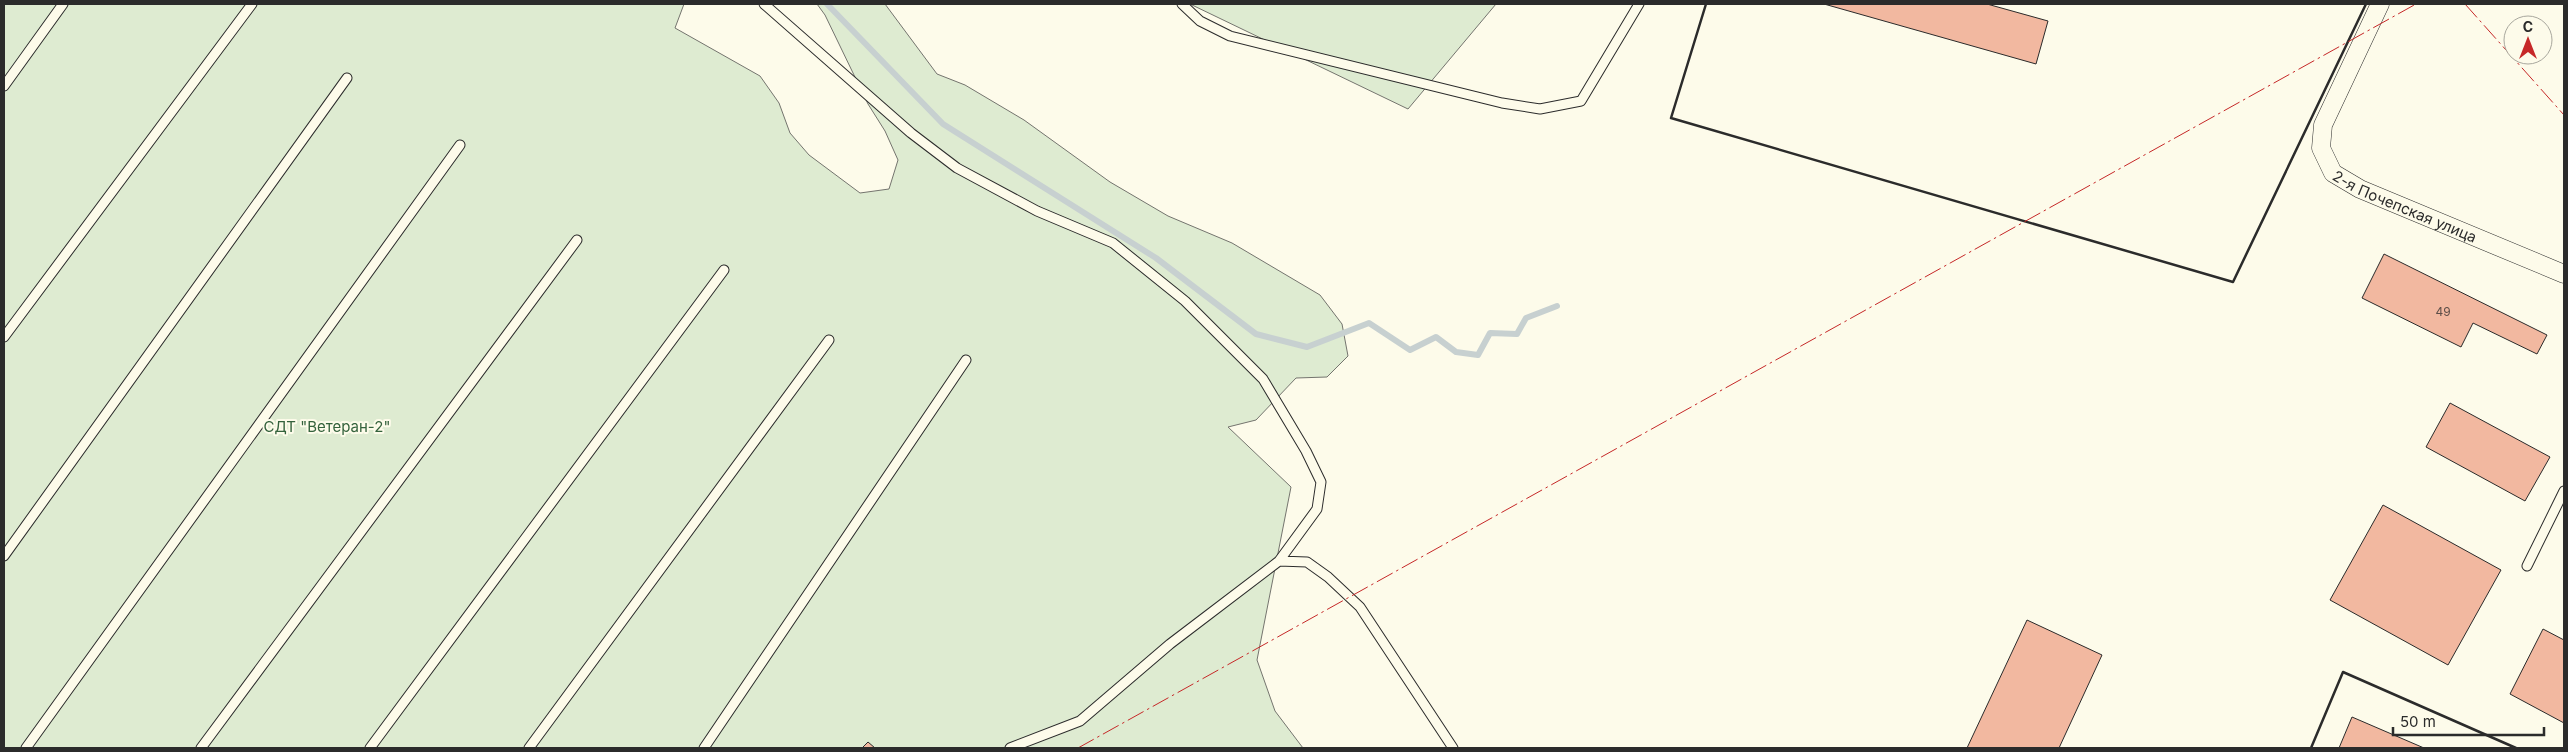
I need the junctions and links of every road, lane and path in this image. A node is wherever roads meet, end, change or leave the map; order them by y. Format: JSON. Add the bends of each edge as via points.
{"nodes":[{"id":1,"x":63,"y":4,"type":"edge"},
{"id":2,"x":252,"y":4,"type":"edge"},
{"id":3,"x":764,"y":4,"type":"edge"},
{"id":4,"x":1182,"y":4,"type":"edge"},
{"id":5,"x":1639,"y":4,"type":"edge"},
{"id":6,"x":2380,"y":4,"type":"edge"},
{"id":7,"x":347,"y":78,"type":"dead end"},
{"id":8,"x":4,"y":86,"type":"edge"},
{"id":9,"x":460,"y":145,"type":"dead end"},
{"id":10,"x":577,"y":240,"type":"dead end"},
{"id":11,"x":724,"y":270,"type":"dead end"},
{"id":12,"x":2564,"y":274,"type":"edge"},
{"id":13,"x":4,"y":337,"type":"edge"},
{"id":14,"x":829,"y":340,"type":"dead end"},
{"id":15,"x":966,"y":360,"type":"dead end"},
{"id":16,"x":2564,"y":491,"type":"edge"},
{"id":17,"x":4,"y":556,"type":"edge"},
{"id":18,"x":1280,"y":561,"type":"junction"},
{"id":19,"x":2527,"y":566,"type":"dead end"},
{"id":20,"x":26,"y":748,"type":"edge"},
{"id":21,"x":201,"y":748,"type":"edge"},
{"id":22,"x":370,"y":748,"type":"edge"},
{"id":23,"x":529,"y":748,"type":"edge"},
{"id":24,"x":704,"y":748,"type":"edge"},
{"id":25,"x":1010,"y":748,"type":"edge"},
{"id":26,"x":1453,"y":748,"type":"edge"}],
"edges":[{"from":1,"to":8,"type":"lane"},
{"from":2,"to":13,"type":"lane"},
{"from":3,"to":18,"type":"lane","via":[[957,168],[1037,211],[1113,243],[1185,301],[1263,379],[1321,482],[1317,509]]},
{"from":4,"to":5,"type":"lane","via":[[1200,21],[1230,36],[1502,103],[1540,109],[1581,101]]},
{"from":6,"to":12,"type":"street","name":"2-я Почепская улица","via":[[2323,125],[2321,148],[2333,173],[2360,189]]},
{"from":7,"to":17,"type":"lane"},
{"from":9,"to":20,"type":"lane"},
{"from":10,"to":21,"type":"lane"},
{"from":11,"to":22,"type":"lane"},
{"from":14,"to":23,"type":"lane"},
{"from":15,"to":24,"type":"lane"},
{"from":16,"to":19,"type":"lane"},
{"from":18,"to":25,"type":"lane","via":[[1170,644],[1080,721]]},
{"from":18,"to":26,"type":"lane","via":[[1307,562],[1360,607]]}]}
